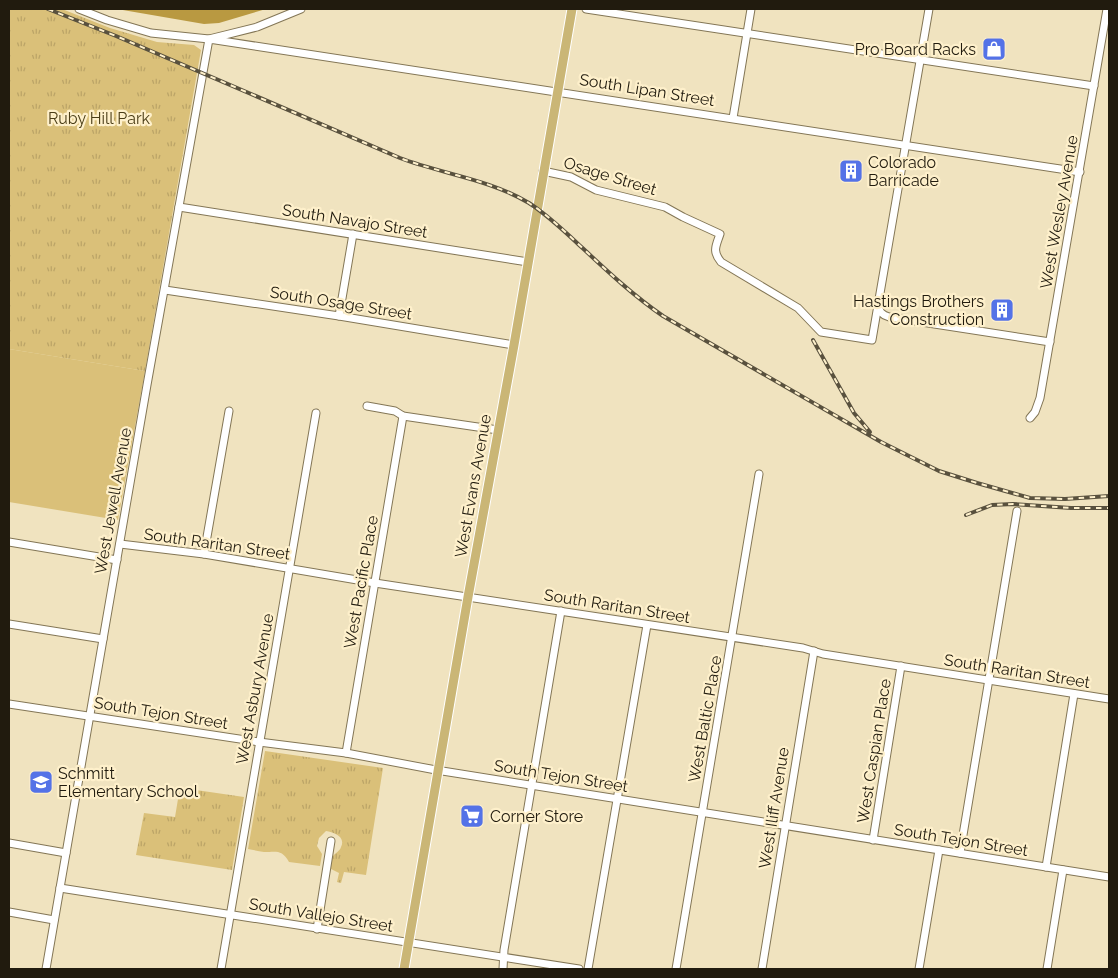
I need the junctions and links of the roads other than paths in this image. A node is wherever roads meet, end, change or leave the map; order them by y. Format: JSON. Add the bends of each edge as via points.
{"nodes":[{"id":1,"x":79,"y":9,"type":"edge"},
{"id":2,"x":301,"y":9,"type":"edge"},
{"id":3,"x":572,"y":9,"type":"edge"},
{"id":4,"x":586,"y":9,"type":"edge"},
{"id":5,"x":752,"y":9,"type":"edge"},
{"id":6,"x":929,"y":9,"type":"edge"},
{"id":7,"x":1107,"y":9,"type":"edge"},
{"id":8,"x":747,"y":34,"type":"junction"},
{"id":9,"x":209,"y":39,"type":"junction"},
{"id":10,"x":920,"y":60,"type":"junction"},
{"id":11,"x":1094,"y":86,"type":"junction"},
{"id":12,"x":558,"y":90,"type":"junction"},
{"id":13,"x":733,"y":118,"type":"junction"},
{"id":14,"x":906,"y":145,"type":"junction"},
{"id":15,"x":543,"y":172,"type":"junction"},
{"id":16,"x":1080,"y":172,"type":"junction"},
{"id":17,"x":179,"y":207,"type":"junction"},
{"id":18,"x":353,"y":234,"type":"junction"},
{"id":19,"x":528,"y":262,"type":"junction"},
{"id":20,"x":165,"y":290,"type":"junction"},
{"id":21,"x":878,"y":305,"type":"junction"},
{"id":22,"x":339,"y":316,"type":"junction"},
{"id":23,"x":1050,"y":342,"type":"junction"},
{"id":24,"x":514,"y":345,"type":"junction"},
{"id":25,"x":367,"y":406,"type":"dead end"},
{"id":26,"x":229,"y":411,"type":"dead end"},
{"id":27,"x":316,"y":413,"type":"dead end"},
{"id":28,"x":403,"y":416,"type":"junction"},
{"id":29,"x":1030,"y":418,"type":"dead end"},
{"id":30,"x":498,"y":430,"type":"junction"},
{"id":31,"x":760,"y":474,"type":"dead end"},
{"id":32,"x":1017,"y":511,"type":"dead end"},
{"id":33,"x":9,"y":542,"type":"edge"},
{"id":34,"x":120,"y":544,"type":"junction"},
{"id":35,"x":204,"y":554,"type":"junction"},
{"id":36,"x":117,"y":560,"type":"junction"},
{"id":37,"x":289,"y":569,"type":"junction"},
{"id":38,"x":375,"y":583,"type":"junction"},
{"id":39,"x":468,"y":597,"type":"junction"},
{"id":40,"x":561,"y":611,"type":"junction"},
{"id":41,"x":9,"y":624,"type":"edge"},
{"id":42,"x":648,"y":625,"type":"junction"},
{"id":43,"x":732,"y":638,"type":"junction"},
{"id":44,"x":103,"y":639,"type":"junction"},
{"id":45,"x":814,"y":651,"type":"junction"},
{"id":46,"x":901,"y":666,"type":"junction"},
{"id":47,"x":989,"y":680,"type":"junction"},
{"id":48,"x":1074,"y":694,"type":"junction"},
{"id":49,"x":1109,"y":700,"type":"edge"},
{"id":50,"x":9,"y":704,"type":"edge"},
{"id":51,"x":89,"y":716,"type":"junction"},
{"id":52,"x":259,"y":742,"type":"junction"},
{"id":53,"x":346,"y":753,"type":"junction"},
{"id":54,"x":438,"y":770,"type":"junction"},
{"id":55,"x":532,"y":785,"type":"junction"},
{"id":56,"x":618,"y":799,"type":"junction"},
{"id":57,"x":703,"y":812,"type":"junction"},
{"id":58,"x":785,"y":826,"type":"junction"},
{"id":59,"x":331,"y":840,"type":"dead end"},
{"id":60,"x":873,"y":840,"type":"junction"},
{"id":61,"x":9,"y":843,"type":"edge"},
{"id":62,"x":939,"y":850,"type":"junction"},
{"id":63,"x":66,"y":852,"type":"junction"},
{"id":64,"x":960,"y":854,"type":"junction"},
{"id":65,"x":1046,"y":867,"type":"junction"},
{"id":66,"x":1063,"y":870,"type":"junction"},
{"id":67,"x":1109,"y":877,"type":"edge"},
{"id":68,"x":60,"y":888,"type":"junction"},
{"id":69,"x":9,"y":912,"type":"edge"},
{"id":70,"x":229,"y":915,"type":"junction"},
{"id":71,"x":54,"y":920,"type":"junction"},
{"id":72,"x":317,"y":928,"type":"junction"},
{"id":73,"x":409,"y":943,"type":"junction"},
{"id":74,"x":504,"y":958,"type":"junction"},
{"id":75,"x":46,"y":969,"type":"edge"},
{"id":76,"x":221,"y":969,"type":"edge"},
{"id":77,"x":404,"y":969,"type":"edge"},
{"id":78,"x":503,"y":969,"type":"edge"},
{"id":79,"x":579,"y":969,"type":"edge"},
{"id":80,"x":588,"y":969,"type":"edge"},
{"id":81,"x":676,"y":969,"type":"edge"},
{"id":82,"x":762,"y":969,"type":"edge"},
{"id":83,"x":919,"y":969,"type":"edge"},
{"id":84,"x":1047,"y":969,"type":"edge"}],
"edges":[{"from":1,"to":9,"type":"street","name":"South Lipan Street","via":[[151,33]]},
{"from":2,"to":9,"type":"street","via":[[258,27]]},
{"from":3,"to":12,"type":"main road","name":"West Evans Avenue"},
{"from":4,"to":8,"type":"street"},
{"from":5,"to":8,"type":"street"},
{"from":6,"to":10,"type":"street"},
{"from":7,"to":11,"type":"street","name":"West Wesley Avenue"},
{"from":8,"to":10,"type":"street"},
{"from":8,"to":13,"type":"street"},
{"from":9,"to":12,"type":"street","name":"South Lipan Street"},
{"from":9,"to":17,"type":"street","name":"West Jewell Avenue"},
{"from":10,"to":11,"type":"street"},
{"from":10,"to":14,"type":"street"},
{"from":11,"to":16,"type":"street","name":"West Wesley Avenue"},
{"from":12,"to":13,"type":"street","name":"South Lipan Street"},
{"from":12,"to":15,"type":"main road","name":"West Evans Avenue"},
{"from":13,"to":14,"type":"street","name":"South Lipan Street"},
{"from":14,"to":16,"type":"street","name":"South Lipan Street"},
{"from":14,"to":21,"type":"street"},
{"from":15,"to":19,"type":"main road","name":"West Evans Avenue"},
{"from":15,"to":21,"type":"street","name":"Osage Street","via":[[571,177],[596,190],[665,207],[720,234],[715,248],[721,262],[798,308],[821,332],[872,340]]},
{"from":16,"to":23,"type":"street","name":"West Wesley Avenue"},
{"from":17,"to":18,"type":"street","name":"South Navajo Street"},
{"from":17,"to":20,"type":"street","name":"West Jewell Avenue"},
{"from":18,"to":19,"type":"street","name":"South Navajo Street"},
{"from":18,"to":22,"type":"street"},
{"from":19,"to":24,"type":"main road","name":"West Evans Avenue"},
{"from":20,"to":22,"type":"street","name":"South Osage Street"},
{"from":20,"to":34,"type":"street","name":"West Jewell Avenue"},
{"from":21,"to":23,"type":"street","via":[[881,313],[889,316]]},
{"from":22,"to":24,"type":"street","name":"South Osage Street"},
{"from":23,"to":29,"type":"street","name":"West Wesley Avenue","via":[[1038,406]]},
{"from":24,"to":30,"type":"main road","name":"West Evans Avenue"},
{"from":25,"to":28,"type":"street","via":[[395,411]]},
{"from":26,"to":35,"type":"street"},
{"from":27,"to":37,"type":"street","name":"West Asbury Avenue"},
{"from":28,"to":30,"type":"street"},
{"from":28,"to":38,"type":"street","name":"West Pacific Place"},
{"from":30,"to":39,"type":"main road","name":"West Evans Avenue"},
{"from":31,"to":43,"type":"street","name":"West Baltic Place"},
{"from":32,"to":47,"type":"street"},
{"from":33,"to":36,"type":"street"},
{"from":34,"to":35,"type":"street","name":"South Raritan Street"},
{"from":34,"to":36,"type":"street","name":"West Jewell Avenue"},
{"from":35,"to":37,"type":"street","name":"South Raritan Street"},
{"from":36,"to":44,"type":"street","name":"West Jewell Avenue"},
{"from":37,"to":38,"type":"street","name":"South Raritan Street"},
{"from":37,"to":52,"type":"street","name":"West Asbury Avenue"},
{"from":38,"to":39,"type":"street","name":"South Raritan Street"},
{"from":38,"to":53,"type":"street","name":"West Pacific Place"},
{"from":39,"to":40,"type":"street","name":"South Raritan Street"},
{"from":39,"to":54,"type":"main road","name":"West Evans Avenue"},
{"from":40,"to":42,"type":"street","name":"South Raritan Street"},
{"from":40,"to":55,"type":"street"},
{"from":41,"to":44,"type":"street"},
{"from":42,"to":43,"type":"street","name":"South Raritan Street"},
{"from":42,"to":56,"type":"street"},
{"from":43,"to":45,"type":"street","name":"South Raritan Street"},
{"from":43,"to":57,"type":"street","name":"West Baltic Place"},
{"from":44,"to":51,"type":"street","name":"West Jewell Avenue"},
{"from":45,"to":46,"type":"street","name":"South Raritan Street"},
{"from":45,"to":58,"type":"street","name":"West Iliff Avenue"},
{"from":46,"to":47,"type":"street","name":"South Raritan Street"},
{"from":46,"to":60,"type":"street","name":"West Caspian Place"},
{"from":47,"to":48,"type":"street","name":"South Raritan Street"},
{"from":47,"to":64,"type":"street"},
{"from":48,"to":49,"type":"street","name":"South Raritan Street"},
{"from":48,"to":65,"type":"street"},
{"from":50,"to":51,"type":"street","name":"South Tejon Street"},
{"from":51,"to":52,"type":"street","name":"South Tejon Street"},
{"from":51,"to":63,"type":"street","name":"West Jewell Avenue"},
{"from":52,"to":53,"type":"street","name":"South Tejon Street"},
{"from":52,"to":70,"type":"street","name":"West Asbury Avenue"},
{"from":53,"to":54,"type":"street","name":"South Tejon Street"},
{"from":54,"to":55,"type":"street","name":"South Tejon Street"},
{"from":54,"to":73,"type":"main road","name":"West Evans Avenue"},
{"from":55,"to":56,"type":"street","name":"South Tejon Street"},
{"from":55,"to":74,"type":"street"},
{"from":56,"to":57,"type":"street","name":"South Tejon Street"},
{"from":56,"to":80,"type":"street"},
{"from":57,"to":58,"type":"street","name":"South Tejon Street"},
{"from":57,"to":81,"type":"street","name":"West Baltic Place"},
{"from":58,"to":60,"type":"street","name":"South Tejon Street"},
{"from":58,"to":82,"type":"street","name":"West Iliff Avenue"},
{"from":59,"to":72,"type":"street"},
{"from":60,"to":62,"type":"street","name":"South Tejon Street"},
{"from":61,"to":63,"type":"street"},
{"from":62,"to":64,"type":"street","name":"South Tejon Street"},
{"from":62,"to":83,"type":"street"},
{"from":63,"to":68,"type":"street","name":"West Jewell Avenue"},
{"from":64,"to":65,"type":"street","name":"South Tejon Street"},
{"from":65,"to":66,"type":"street","name":"South Tejon Street"},
{"from":66,"to":67,"type":"street","name":"South Tejon Street"},
{"from":66,"to":84,"type":"street"},
{"from":68,"to":70,"type":"street","name":"South Vallejo Street"},
{"from":68,"to":71,"type":"street","name":"West Jewell Avenue"},
{"from":69,"to":71,"type":"street"},
{"from":70,"to":72,"type":"street","name":"South Vallejo Street"},
{"from":70,"to":76,"type":"street","name":"West Asbury Avenue"},
{"from":71,"to":75,"type":"street","name":"West Jewell Avenue"},
{"from":72,"to":73,"type":"street","name":"South Vallejo Street"},
{"from":73,"to":74,"type":"street","name":"South Vallejo Street"},
{"from":73,"to":77,"type":"main road","name":"West Evans Avenue"},
{"from":74,"to":78,"type":"street"},
{"from":74,"to":79,"type":"street","name":"South Vallejo Street"}]}
